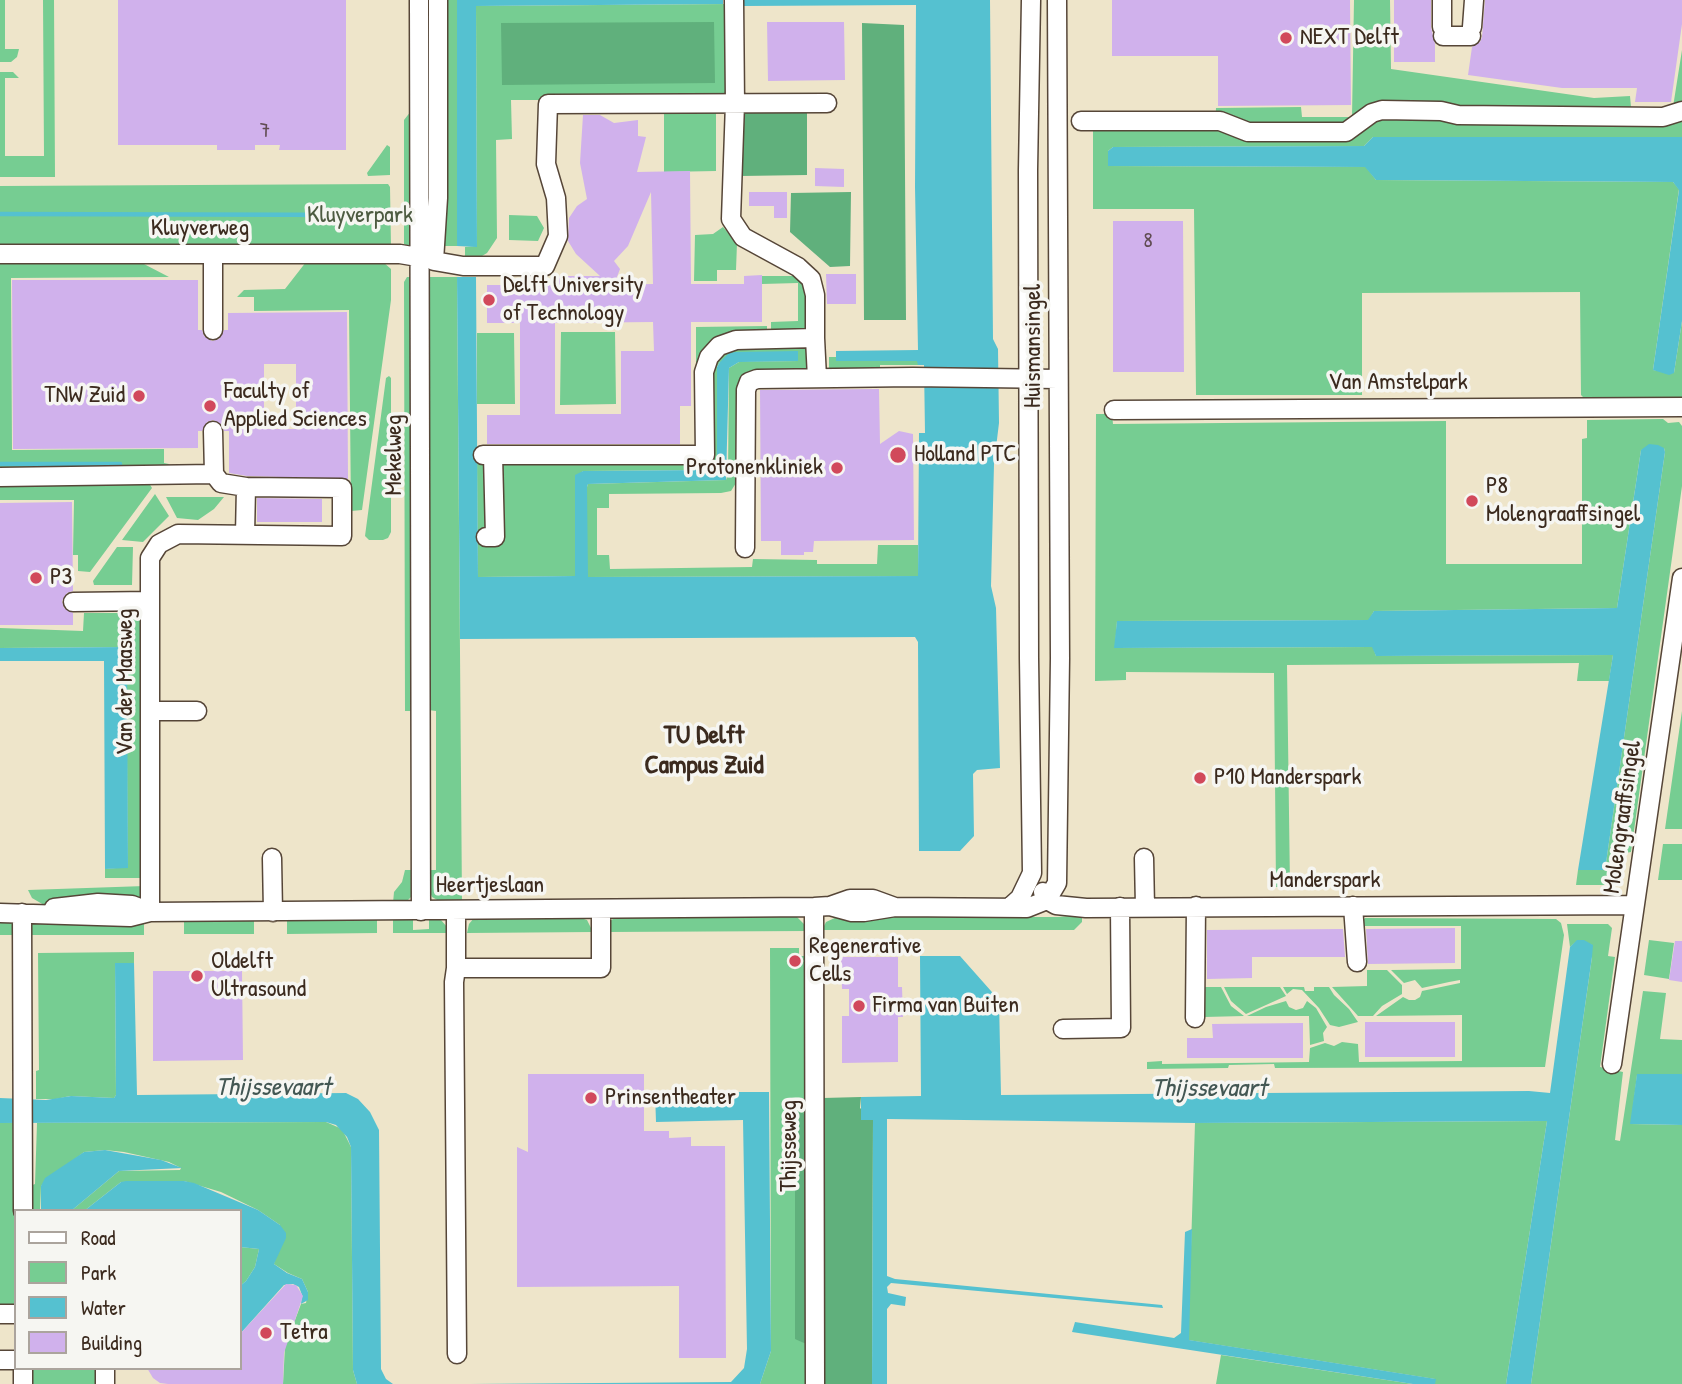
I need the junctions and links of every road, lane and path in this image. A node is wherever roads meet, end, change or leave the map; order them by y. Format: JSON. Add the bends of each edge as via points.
{"nodes":[{"id":1,"x":419,"y":0,"type":"edge"},
{"id":2,"x":438,"y":0,"type":"edge"},
{"id":3,"x":734,"y":0,"type":"edge"},
{"id":4,"x":1031,"y":0,"type":"edge"},
{"id":5,"x":1057,"y":0,"type":"edge"},
{"id":6,"x":1442,"y":0,"type":"edge"},
{"id":7,"x":1474,"y":0,"type":"edge"},
{"id":8,"x":735,"y":103,"type":"junction"},
{"id":9,"x":827,"y":103,"type":"dead end"},
{"id":10,"x":1682,"y":111,"type":"edge"},
{"id":11,"x":1082,"y":121,"type":"dead end"},
{"id":12,"x":0,"y":254,"type":"edge"},
{"id":13,"x":213,"y":254,"type":"junction"},
{"id":14,"x":427,"y":259,"type":"junction"},
{"id":15,"x":213,"y":330,"type":"dead end"},
{"id":16,"x":815,"y":338,"type":"junction"},
{"id":17,"x":817,"y":378,"type":"junction"},
{"id":18,"x":1030,"y":379,"type":"junction"},
{"id":19,"x":1058,"y":379,"type":"junction"},
{"id":20,"x":1682,"y":407,"type":"edge"},
{"id":21,"x":1114,"y":410,"type":"dead end"},
{"id":22,"x":213,"y":432,"type":"dead end"},
{"id":23,"x":214,"y":474,"type":"junction"},
{"id":24,"x":0,"y":477,"type":"edge"},
{"id":25,"x":246,"y":486,"type":"junction"},
{"id":26,"x":245,"y":535,"type":"junction"},
{"id":27,"x":486,"y":537,"type":"dead end"},
{"id":28,"x":745,"y":548,"type":"dead end"},
{"id":29,"x":1682,"y":578,"type":"edge"},
{"id":30,"x":150,"y":601,"type":"junction"},
{"id":31,"x":73,"y":602,"type":"dead end"},
{"id":32,"x":150,"y":711,"type":"junction"},
{"id":33,"x":197,"y":711,"type":"dead end"},
{"id":34,"x":272,"y":858,"type":"dead end"},
{"id":35,"x":1144,"y":858,"type":"dead end"},
{"id":36,"x":1032,"y":873,"type":"junction"},
{"id":37,"x":1047,"y":900,"type":"junction"},
{"id":38,"x":1635,"y":905,"type":"junction"},
{"id":39,"x":822,"y":906,"type":"junction"},
{"id":40,"x":1196,"y":906,"type":"junction"},
{"id":41,"x":1353,"y":906,"type":"junction"},
{"id":42,"x":1010,"y":907,"type":"junction"},
{"id":43,"x":1120,"y":907,"type":"junction"},
{"id":44,"x":1145,"y":907,"type":"junction"},
{"id":45,"x":601,"y":909,"type":"junction"},
{"id":46,"x":456,"y":910,"type":"junction"},
{"id":47,"x":421,"y":911,"type":"junction"},
{"id":48,"x":150,"y":912,"type":"junction"},
{"id":49,"x":273,"y":912,"type":"junction"},
{"id":50,"x":0,"y":913,"type":"edge"},
{"id":51,"x":29,"y":913,"type":"junction"},
{"id":52,"x":1357,"y":962,"type":"dead end"},
{"id":53,"x":456,"y":968,"type":"junction"},
{"id":54,"x":1195,"y":1018,"type":"dead end"},
{"id":55,"x":1063,"y":1029,"type":"dead end"},
{"id":56,"x":1612,"y":1064,"type":"dead end"},
{"id":57,"x":23,"y":1209,"type":"edge"},
{"id":58,"x":457,"y":1354,"type":"dead end"},
{"id":59,"x":815,"y":1384,"type":"edge"}],
"edges":[{"from":1,"to":14,"type":"street","name":"Mekelweg"},
{"from":2,"to":14,"type":"street","via":[[438,198]]},
{"from":3,"to":8,"type":"street"},
{"from":4,"to":18,"type":"street","name":"Huismansingel"},
{"from":5,"to":19,"type":"street","name":"Huismansingel"},
{"from":6,"to":7,"type":"street","via":[[1443,32],[1472,32]]},
{"from":8,"to":9,"type":"street"},
{"from":8,"to":14,"type":"street","name":"Kluyverweg","via":[[548,104],[547,164],[556,198],[558,236],[545,265],[463,266]]},
{"from":8,"to":16,"type":"street","via":[[731,219],[743,237],[811,279],[816,295]]},
{"from":10,"to":11,"type":"street","via":[[1663,117],[1382,110],[1346,132],[1248,132],[1220,121]]},
{"from":12,"to":13,"type":"street","name":"Kluyverweg"},
{"from":13,"to":14,"type":"street","name":"Kluyverweg","via":[[400,254]]},
{"from":13,"to":15,"type":"street"},
{"from":14,"to":47,"type":"street","name":"Mekelweg"},
{"from":16,"to":17,"type":"street"},
{"from":16,"to":27,"type":"street","via":[[736,340],[719,346],[704,372],[705,455],[488,455],[495,537]]},
{"from":17,"to":18,"type":"street"},
{"from":17,"to":28,"type":"street","via":[[749,382]]},
{"from":18,"to":19,"type":"street"},
{"from":18,"to":36,"type":"street","name":"Huismansingel"},
{"from":19,"to":37,"type":"street","name":"Huismansingel","via":[[1058,874]]},
{"from":20,"to":21,"type":"street","name":"Van Amstelpark"},
{"from":22,"to":23,"type":"street"},
{"from":23,"to":24,"type":"street"},
{"from":23,"to":25,"type":"street","via":[[221,484]]},
{"from":25,"to":26,"type":"street"},
{"from":25,"to":26,"type":"street","name":"Van der Maasweg","via":[[342,488],[342,536]]},
{"from":26,"to":30,"type":"street","name":"Van der Maasweg","via":[[178,534],[159,544],[150,558]]},
{"from":29,"to":38,"type":"street","name":"Molengraaffsingel"},
{"from":30,"to":31,"type":"street"},
{"from":30,"to":32,"type":"street","name":"Van der Maasweg"},
{"from":32,"to":33,"type":"street"},
{"from":32,"to":48,"type":"street","name":"Van der Maasweg"},
{"from":34,"to":49,"type":"street"},
{"from":35,"to":44,"type":"street"},
{"from":36,"to":37,"type":"street"},
{"from":36,"to":42,"type":"street","via":[[1020,898]]},
{"from":37,"to":42,"type":"street","name":"Heertjeslaan","via":[[1027,908]]},
{"from":37,"to":43,"type":"street","name":"Manderspark","via":[[1076,907]]},
{"from":38,"to":41,"type":"street","name":"Manderspark"},
{"from":38,"to":56,"type":"street","name":"Molengraaffsingel"},
{"from":39,"to":42,"type":"street","name":"Heertjeslaan","via":[[852,912],[895,907]]},
{"from":39,"to":45,"type":"street","name":"Heertjeslaan"},
{"from":39,"to":59,"type":"street","name":"Thijsseweg"},
{"from":40,"to":41,"type":"street","name":"Manderspark"},
{"from":40,"to":44,"type":"street","name":"Manderspark"},
{"from":40,"to":54,"type":"street"},
{"from":41,"to":52,"type":"street"},
{"from":43,"to":44,"type":"street","name":"Manderspark"},
{"from":43,"to":55,"type":"street","via":[[1121,1028]]},
{"from":45,"to":46,"type":"street","name":"Heertjeslaan"},
{"from":45,"to":53,"type":"street","via":[[601,968]]},
{"from":46,"to":47,"type":"street","name":"Heertjeslaan"},
{"from":46,"to":53,"type":"street"},
{"from":47,"to":49,"type":"street","name":"Heertjeslaan"},
{"from":48,"to":49,"type":"street","name":"Heertjeslaan"},
{"from":48,"to":51,"type":"street","name":"Heertjeslaan","via":[[130,917]]},
{"from":50,"to":51,"type":"street","name":"Heertjeslaan"},
{"from":51,"to":57,"type":"street","via":[[22,1082]]},
{"from":53,"to":58,"type":"street"}]}
